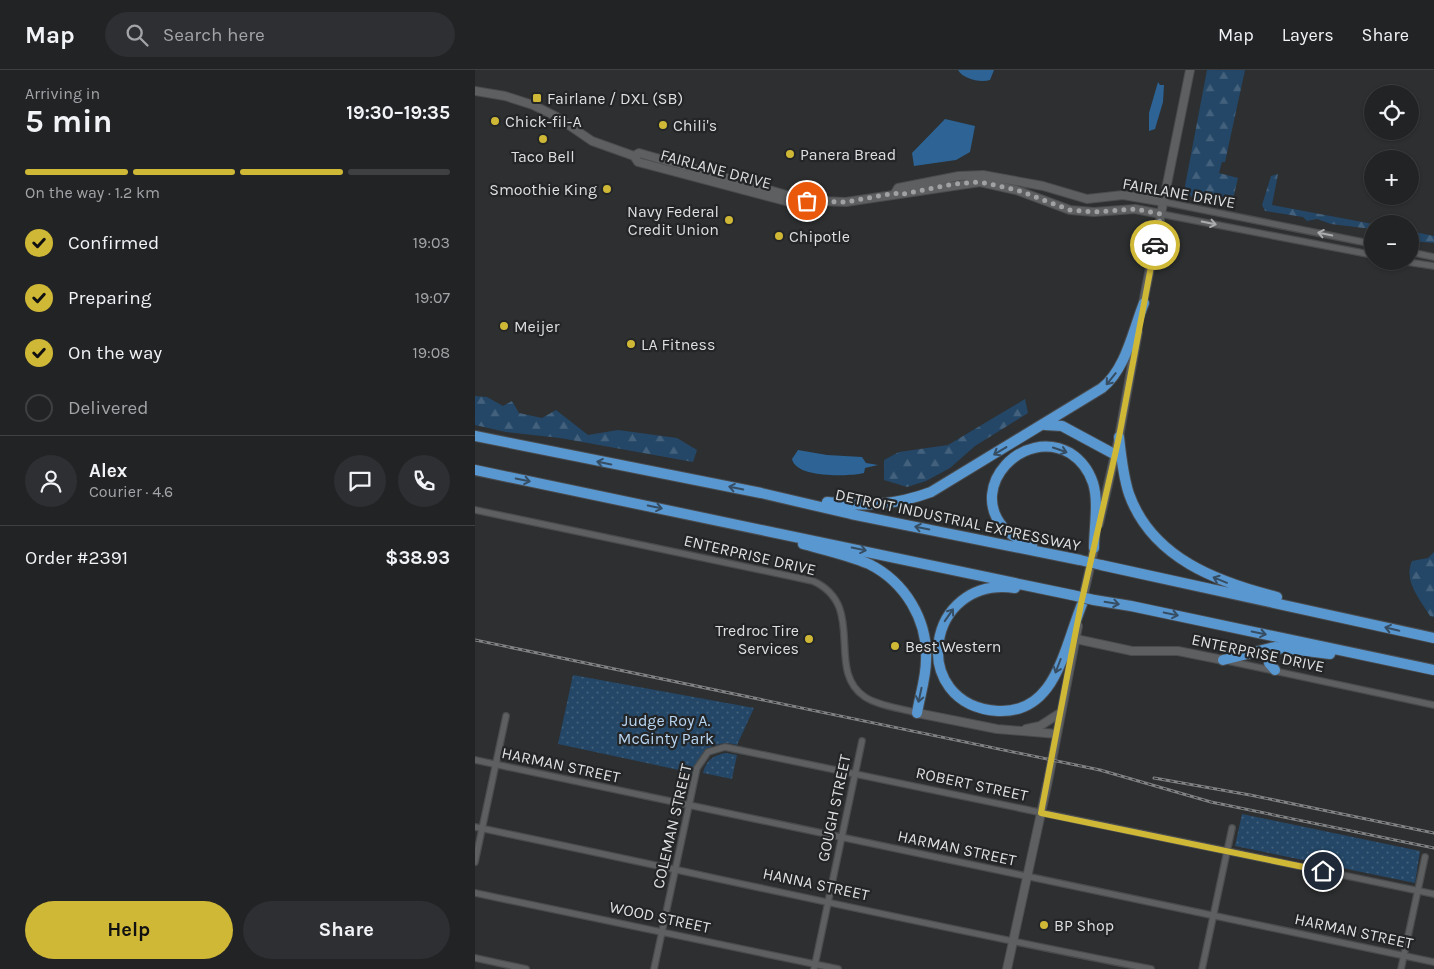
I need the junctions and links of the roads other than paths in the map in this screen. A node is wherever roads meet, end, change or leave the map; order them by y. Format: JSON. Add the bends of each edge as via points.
{"nodes":[{"id":1,"x":1191,"y":70,"type":"edge"},
{"id":2,"x":475,"y":91,"type":"edge"},
{"id":3,"x":895,"y":193,"type":"junction"},
{"id":4,"x":1075,"y":196,"type":"junction"},
{"id":5,"x":1113,"y":196,"type":"junction"},
{"id":6,"x":1040,"y":200,"type":"junction"},
{"id":7,"x":1164,"y":202,"type":"junction"},
{"id":8,"x":1070,"y":210,"type":"junction"},
{"id":9,"x":1161,"y":214,"type":"junction"},
{"id":10,"x":1364,"y":242,"type":"edge"},
{"id":11,"x":1364,"y":253,"type":"edge"},
{"id":12,"x":1419,"y":254,"type":"edge"},
{"id":13,"x":1434,"y":257,"type":"edge"},
{"id":14,"x":1419,"y":264,"type":"edge"},
{"id":15,"x":1434,"y":266,"type":"edge"},
{"id":16,"x":1143,"y":302,"type":"junction"},
{"id":17,"x":1041,"y":426,"type":"junction"},
{"id":18,"x":475,"y":436,"type":"edge"},
{"id":19,"x":1119,"y":437,"type":"junction"},
{"id":20,"x":1114,"y":454,"type":"junction"},
{"id":21,"x":475,"y":470,"type":"edge"},
{"id":22,"x":761,"y":493,"type":"junction"},
{"id":23,"x":475,"y":510,"type":"edge"},
{"id":24,"x":725,"y":522,"type":"junction"},
{"id":25,"x":1094,"y":548,"type":"junction"},
{"id":26,"x":1038,"y":551,"type":"junction"},
{"id":27,"x":1052,"y":591,"type":"junction"},
{"id":28,"x":1081,"y":604,"type":"junction"},
{"id":29,"x":1350,"y":620,"type":"junction"},
{"id":30,"x":1434,"y":638,"type":"edge"},
{"id":31,"x":1076,"y":639,"type":"junction"},
{"id":32,"x":1286,"y":647,"type":"junction"},
{"id":33,"x":1223,"y":660,"type":"junction"},
{"id":34,"x":1275,"y":670,"type":"junction"},
{"id":35,"x":1434,"y":671,"type":"edge"},
{"id":36,"x":1434,"y":705,"type":"edge"},
{"id":37,"x":917,"y":713,"type":"junction"},
{"id":38,"x":1060,"y":713,"type":"junction"},
{"id":39,"x":506,"y":716,"type":"dead end"},
{"id":40,"x":1010,"y":730,"type":"junction"},
{"id":41,"x":1057,"y":734,"type":"junction"},
{"id":42,"x":862,"y":741,"type":"dead end"},
{"id":43,"x":709,"y":751,"type":"joint"},
{"id":44,"x":475,"y":760,"type":"edge"},
{"id":45,"x":495,"y":765,"type":"junction"},
{"id":46,"x":856,"y":773,"type":"junction"},
{"id":47,"x":689,"y":806,"type":"junction"},
{"id":48,"x":1041,"y":813,"type":"junction"},
{"id":49,"x":475,"y":827,"type":"edge"},
{"id":50,"x":482,"y":828,"type":"junction"},
{"id":51,"x":1232,"y":828,"type":"dead end"},
{"id":52,"x":842,"y":838,"type":"junction"},
{"id":53,"x":1227,"y":851,"type":"junction"},
{"id":54,"x":1425,"y":857,"type":"dead end"},
{"id":55,"x":475,"y":862,"type":"edge"},
{"id":56,"x":675,"y":869,"type":"junction"},
{"id":57,"x":1028,"y":877,"type":"junction"},
{"id":58,"x":1418,"y":891,"type":"junction"},
{"id":59,"x":475,"y":892,"type":"edge"},
{"id":60,"x":1434,"y":894,"type":"edge"},
{"id":61,"x":829,"y":901,"type":"junction"},
{"id":62,"x":1214,"y":916,"type":"junction"},
{"id":63,"x":663,"y":932,"type":"junction"},
{"id":64,"x":1013,"y":942,"type":"junction"},
{"id":65,"x":1404,"y":956,"type":"junction"},
{"id":66,"x":475,"y":958,"type":"edge"},
{"id":67,"x":1434,"y":962,"type":"edge"},
{"id":68,"x":815,"y":967,"type":"edge"},
{"id":69,"x":526,"y":969,"type":"edge"},
{"id":70,"x":655,"y":969,"type":"edge"},
{"id":71,"x":838,"y":969,"type":"edge"},
{"id":72,"x":1007,"y":969,"type":"edge"},
{"id":73,"x":1151,"y":969,"type":"edge"},
{"id":74,"x":1202,"y":969,"type":"edge"},
{"id":75,"x":1401,"y":969,"type":"edge"}],
"edges":[{"from":1,"to":7,"type":"main road"},
{"from":2,"to":3,"type":"main road","name":"FAIRLANE DRIVE","via":[[533,105],[592,141],[634,156],[639,153],[790,196],[794,200],[846,202]]},
{"from":3,"to":4,"type":"main road","name":"FAIRLANE DRIVE","via":[[898,188],[976,175],[1023,181]]},
{"from":3,"to":6,"type":"main road","name":"FAIRLANE DRIVE","via":[[980,182],[1003,185]]},
{"from":4,"to":5,"type":"main road","name":"FAIRLANE DRIVE","via":[[1096,199]]},
{"from":4,"to":6,"type":"main road","via":[[1044,191]]},
{"from":5,"to":7,"type":"main road","name":"FAIRLANE DRIVE"},
{"from":5,"to":8,"type":"main road","via":[[1114,199],[1104,208]]},
{"from":6,"to":8,"type":"main road","name":"FAIRLANE DRIVE"},
{"from":7,"to":9,"type":"main road"},
{"from":10,"to":7,"type":"street","name":"FAIRLANE DRIVE","one_way":true},
{"from":8,"to":9,"type":"main road","name":"FAIRLANE DRIVE","via":[[1135,209]]},
{"from":9,"to":11,"type":"street","name":"FAIRLANE DRIVE","one_way":true},
{"from":9,"to":16,"type":"main road"},
{"from":12,"to":13,"type":"street"},
{"from":14,"to":15,"type":"street"},
{"from":16,"to":17,"type":"highway","one_way":true,"via":[[1122,361],[1111,380]]},
{"from":16,"to":19,"type":"main road"},
{"from":17,"to":20,"type":"highway","via":[[1062,426]]},
{"from":17,"to":22,"type":"highway","one_way":true,"via":[[948,483],[904,501],[851,506]]},
{"from":22,"to":18,"type":"highway","name":"DETROIT INDUSTRIAL EXPRESSWAY","one_way":true},
{"from":19,"to":20,"type":"main road"},
{"from":29,"to":19,"type":"highway","one_way":true,"via":[[1301,603],[1240,588],[1199,570],[1177,556],[1152,533],[1132,502],[1125,480]]},
{"from":20,"to":25,"type":"main road"},
{"from":21,"to":24,"type":"highway","one_way":true},
{"from":26,"to":22,"type":"highway","name":"DETROIT INDUSTRIAL EXPRESSWAY","one_way":true},
{"from":23,"to":37,"type":"street","name":"ENTERPRISE DRIVE","via":[[817,583],[833,595],[840,607],[848,670],[855,688],[871,700]]},
{"from":24,"to":27,"type":"highway","one_way":true},
{"from":24,"to":37,"type":"highway","one_way":true,"via":[[750,532],[856,559],[879,570],[897,584],[916,611],[925,638],[925,671]]},
{"from":26,"to":25,"type":"highway","one_way":true,"via":[[1003,527],[995,511],[993,497],[997,479],[1008,461],[1024,451],[1041,447],[1068,453],[1088,471],[1095,495]]},
{"from":25,"to":28,"type":"main road"},
{"from":26,"to":29,"type":"highway","name":"DETROIT INDUSTRIAL EXPRESSWAY","bridge":true},
{"from":28,"to":27,"type":"highway","one_way":true,"via":[[1054,676],[1031,704],[1008,711],[995,710],[981,708],[957,694],[946,682],[937,654],[942,625],[949,613],[971,594],[984,590],[1006,587]]},
{"from":27,"to":35,"type":"highway","one_way":true,"bridge":true},
{"from":28,"to":31,"type":"main road"},
{"from":30,"to":29,"type":"highway","name":"DETROIT INDUSTRIAL EXPRESSWAY","one_way":true},
{"from":31,"to":33,"type":"main road","name":"ENTERPRISE DRIVE","via":[[1132,651],[1178,651]]},
{"from":31,"to":38,"type":"main road"},
{"from":32,"to":33,"type":"highway"},
{"from":32,"to":34,"type":"highway","via":[[1275,650],[1270,656],[1269,663]]},
{"from":32,"to":35,"type":"highway"},
{"from":33,"to":34,"type":"street","name":"ENTERPRISE DRIVE"},
{"from":34,"to":36,"type":"street","name":"ENTERPRISE DRIVE"},
{"from":37,"to":40,"type":"main road","name":"ENTERPRISE DRIVE"},
{"from":38,"to":40,"type":"main road","via":[[1040,726]]},
{"from":38,"to":41,"type":"main road"},
{"from":39,"to":45,"type":"street"},
{"from":40,"to":41,"type":"main road","name":"ENTERPRISE DRIVE"},
{"from":41,"to":48,"type":"main road"},
{"from":42,"to":46,"type":"street","name":"GOUGH STREET"},
{"from":43,"to":46,"type":"street","name":"ROBERT STREET","via":[[733,747]]},
{"from":43,"to":47,"type":"street","name":"COLEMAN STREET","via":[[699,762]]},
{"from":44,"to":45,"type":"street","name":"HARMAN STREET"},
{"from":45,"to":47,"type":"street","name":"HARMAN STREET"},
{"from":45,"to":50,"type":"street"},
{"from":46,"to":48,"type":"street","name":"ROBERT STREET"},
{"from":46,"to":52,"type":"street","name":"GOUGH STREET"},
{"from":47,"to":52,"type":"street","name":"HARMAN STREET"},
{"from":47,"to":56,"type":"street","name":"COLEMAN STREET"},
{"from":48,"to":53,"type":"street","name":"ROBERT STREET"},
{"from":48,"to":57,"type":"main road"},
{"from":49,"to":50,"type":"street","name":"HANNA STREET"},
{"from":50,"to":55,"type":"street"},
{"from":50,"to":56,"type":"street","name":"HANNA STREET"},
{"from":51,"to":53,"type":"street"},
{"from":52,"to":57,"type":"street","name":"HARMAN STREET"},
{"from":52,"to":61,"type":"street","name":"GOUGH STREET"},
{"from":53,"to":58,"type":"street","name":"ROBERT STREET"},
{"from":53,"to":62,"type":"street"},
{"from":54,"to":58,"type":"street"},
{"from":56,"to":61,"type":"street","name":"HANNA STREET"},
{"from":56,"to":63,"type":"street","name":"COLEMAN STREET"},
{"from":57,"to":62,"type":"street","name":"HARMAN STREET"},
{"from":57,"to":64,"type":"main road"},
{"from":58,"to":60,"type":"street","name":"ROBERT STREET"},
{"from":58,"to":65,"type":"street"},
{"from":59,"to":63,"type":"street","name":"WOOD STREET"},
{"from":61,"to":64,"type":"street","name":"HANNA STREET"},
{"from":61,"to":68,"type":"street","name":"GOUGH STREET"},
{"from":62,"to":65,"type":"street","name":"HARMAN STREET"},
{"from":62,"to":74,"type":"street"},
{"from":63,"to":68,"type":"street","name":"WOOD STREET"},
{"from":63,"to":70,"type":"street","name":"COLEMAN STREET"},
{"from":64,"to":72,"type":"main road"},
{"from":64,"to":73,"type":"street","name":"HANNA STREET"},
{"from":65,"to":67,"type":"street","name":"HARMAN STREET"},
{"from":65,"to":75,"type":"street"},
{"from":66,"to":69,"type":"street"},
{"from":68,"to":71,"type":"street","name":"WOOD STREET"}]}
